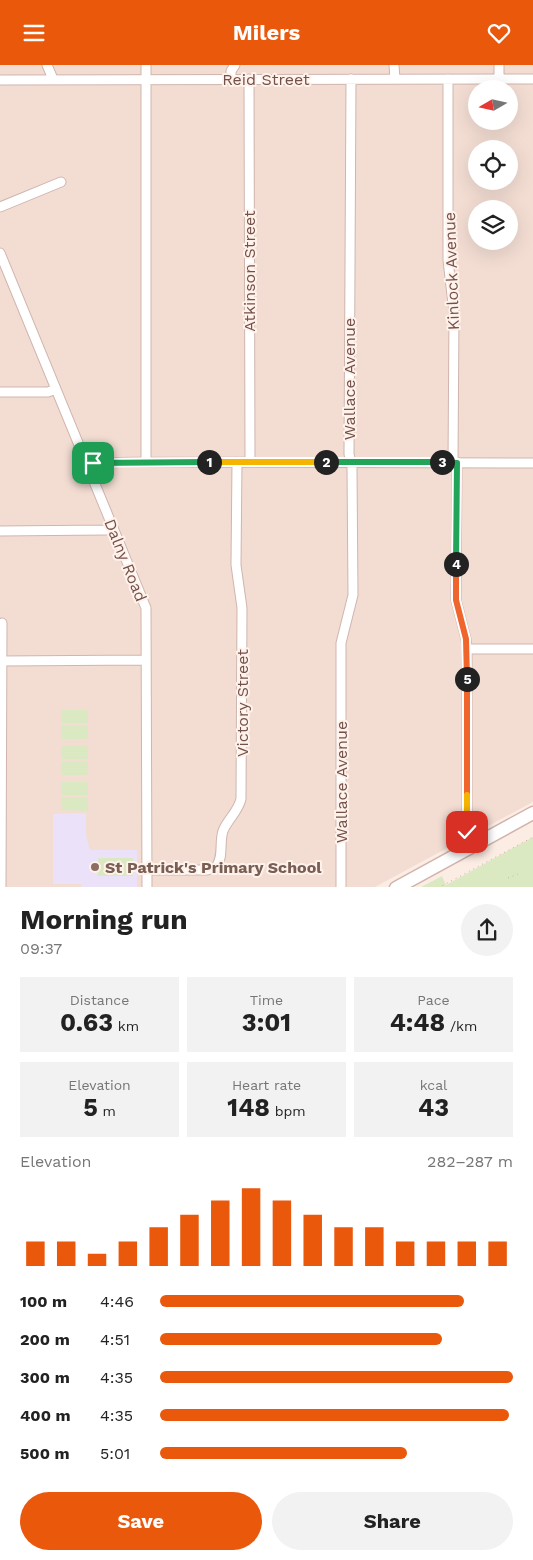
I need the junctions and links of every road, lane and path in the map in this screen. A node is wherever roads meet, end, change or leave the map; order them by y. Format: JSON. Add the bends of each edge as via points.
{"nodes":[{"id":1,"x":47,"y":65,"type":"edge"},
{"id":2,"x":146,"y":65,"type":"edge"},
{"id":3,"x":235,"y":65,"type":"edge"},
{"id":4,"x":394,"y":65,"type":"edge"},
{"id":5,"x":499,"y":65,"type":"edge"},
{"id":6,"x":53,"y":79,"type":"junction"},
{"id":7,"x":146,"y":79,"type":"junction"},
{"id":8,"x":231,"y":79,"type":"junction"},
{"id":9,"x":249,"y":79,"type":"junction"},
{"id":10,"x":351,"y":79,"type":"junction"},
{"id":11,"x":394,"y":79,"type":"junction"},
{"id":12,"x":448,"y":79,"type":"junction"},
{"id":13,"x":499,"y":79,"type":"junction"},
{"id":14,"x":533,"y":79,"type":"edge"},
{"id":15,"x":0,"y":80,"type":"edge"},
{"id":16,"x":61,"y":182,"type":"dead end"},
{"id":17,"x":0,"y":207,"type":"edge"},
{"id":18,"x":0,"y":253,"type":"edge"},
{"id":19,"x":2,"y":265,"type":"edge"},
{"id":20,"x":56,"y":389,"type":"junction"},
{"id":21,"x":0,"y":392,"type":"edge"},
{"id":22,"x":146,"y":462,"type":"junction"},
{"id":23,"x":237,"y":462,"type":"junction"},
{"id":24,"x":250,"y":462,"type":"junction"},
{"id":25,"x":351,"y":462,"type":"junction"},
{"id":26,"x":455,"y":463,"type":"junction"},
{"id":27,"x":533,"y":463,"type":"edge"},
{"id":28,"x":88,"y":466,"type":"junction"},
{"id":29,"x":113,"y":527,"type":"junction"},
{"id":30,"x":0,"y":531,"type":"edge"},
{"id":31,"x":2,"y":623,"type":"dead end"},
{"id":32,"x":467,"y":649,"type":"junction"},
{"id":33,"x":533,"y":649,"type":"edge"},
{"id":34,"x":146,"y":660,"type":"junction"},
{"id":35,"x":2,"y":661,"type":"junction"},
{"id":36,"x":533,"y":813,"type":"edge"},
{"id":37,"x":533,"y":837,"type":"edge"},
{"id":38,"x":471,"y":847,"type":"junction"},
{"id":39,"x":147,"y":870,"type":"junction"},
{"id":40,"x":518,"y":874,"type":"dead end"},
{"id":41,"x":508,"y":879,"type":"dead end"},
{"id":42,"x":1,"y":887,"type":"edge"},
{"id":43,"x":147,"y":887,"type":"edge"},
{"id":44,"x":341,"y":887,"type":"edge"},
{"id":45,"x":396,"y":887,"type":"edge"},
{"id":46,"x":438,"y":887,"type":"edge"}],
"edges":[{"from":1,"to":6,"type":"street"},
{"from":2,"to":7,"type":"street"},
{"from":3,"to":8,"type":"street"},
{"from":4,"to":11,"type":"street"},
{"from":5,"to":13,"type":"street"},
{"from":6,"to":7,"type":"street","name":"Reid Street"},
{"from":6,"to":15,"type":"street","name":"Reid Street"},
{"from":7,"to":8,"type":"street","name":"Reid Street"},
{"from":7,"to":22,"type":"street"},
{"from":8,"to":9,"type":"street","name":"Reid Street"},
{"from":9,"to":10,"type":"street","name":"Reid Street"},
{"from":9,"to":24,"type":"street","name":"Atkinson Street"},
{"from":10,"to":11,"type":"street","name":"Reid Street"},
{"from":10,"to":25,"type":"street","name":"Wallace Avenue"},
{"from":11,"to":12,"type":"street","name":"Reid Street"},
{"from":12,"to":13,"type":"street","name":"Reid Street"},
{"from":12,"to":26,"type":"street","name":"Kinlock Avenue","via":[[448,260],[454,313]]},
{"from":13,"to":14,"type":"street","name":"Reid Street"},
{"from":16,"to":17,"type":"street"},
{"from":18,"to":19,"type":"street","name":"Dalny Road"},
{"from":19,"to":20,"type":"street","name":"Dalny Road"},
{"from":20,"to":21,"type":"street","via":[[48,392]]},
{"from":20,"to":28,"type":"street","name":"Dalny Road"},
{"from":22,"to":23,"type":"street"},
{"from":22,"to":28,"type":"street","via":[[95,463]]},
{"from":23,"to":24,"type":"street"},
{"from":23,"to":39,"type":"street","name":"Victory Street","via":[[236,565],[242,609],[241,799],[223,832],[221,857],[216,867],[207,870]]},
{"from":24,"to":25,"type":"street"},
{"from":25,"to":26,"type":"street"},
{"from":25,"to":44,"type":"street","name":"Wallace Avenue","via":[[353,595],[341,643]]},
{"from":26,"to":27,"type":"street"},
{"from":26,"to":32,"type":"street","name":"Kinlock Avenue","via":[[456,600]]},
{"from":28,"to":29,"type":"street","name":"Dalny Road"},
{"from":29,"to":30,"type":"street","via":[[106,530]]},
{"from":29,"to":34,"type":"street","name":"Dalny Road","via":[[146,608]]},
{"from":31,"to":35,"type":"street"},
{"from":32,"to":33,"type":"street"},
{"from":32,"to":38,"type":"street","name":"Kinlock Avenue","via":[[467,832]]},
{"from":34,"to":35,"type":"street"},
{"from":34,"to":39,"type":"street","name":"Dalny Road"},
{"from":35,"to":42,"type":"street"},
{"from":36,"to":38,"type":"street"},
{"from":37,"to":46,"type":"path"},
{"from":38,"to":45,"type":"street"},
{"from":39,"to":43,"type":"street","name":"Dalny Road"},
{"from":40,"to":41,"type":"path"}]}
